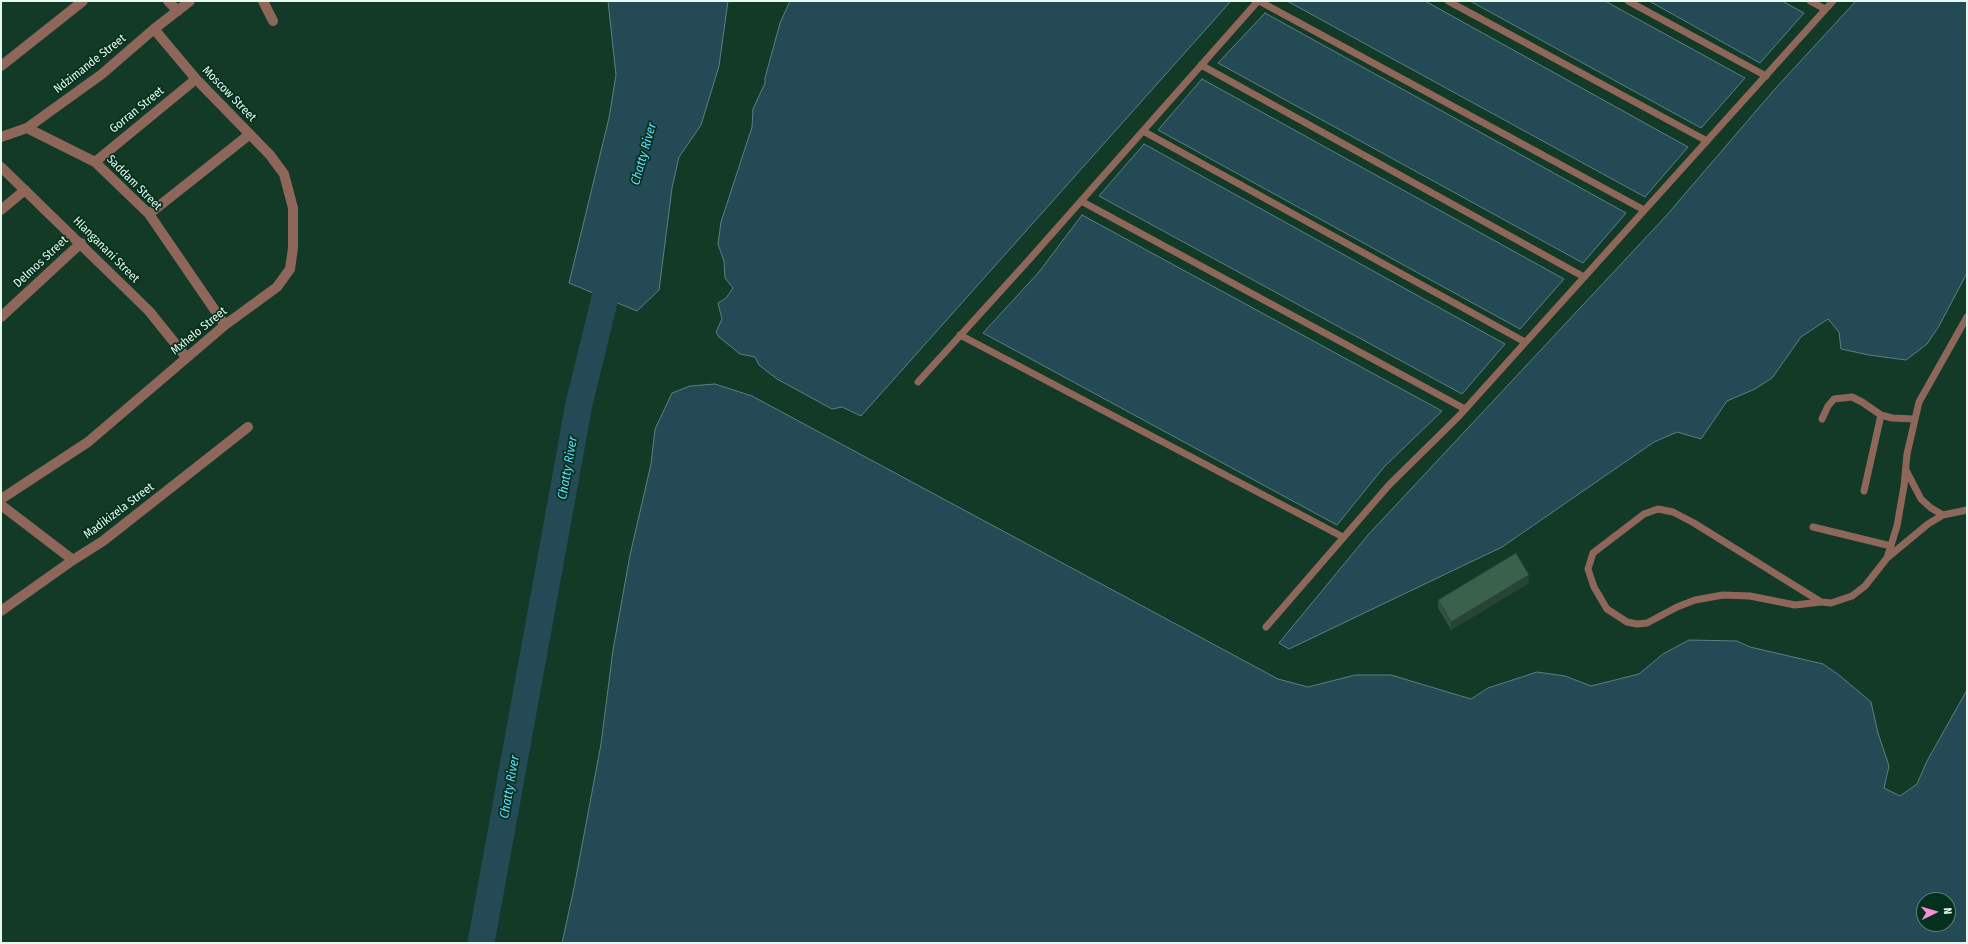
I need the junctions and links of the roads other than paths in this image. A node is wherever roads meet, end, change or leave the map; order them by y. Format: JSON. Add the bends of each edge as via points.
{"nodes":[{"id":1,"x":83,"y":1,"type":"edge"},
{"id":2,"x":168,"y":1,"type":"edge"},
{"id":3,"x":190,"y":1,"type":"edge"},
{"id":4,"x":263,"y":1,"type":"edge"},
{"id":5,"x":1259,"y":1,"type":"edge"},
{"id":6,"x":1448,"y":1,"type":"edge"},
{"id":7,"x":1628,"y":1,"type":"edge"},
{"id":8,"x":1810,"y":1,"type":"edge"},
{"id":9,"x":1833,"y":1,"type":"edge"},
{"id":10,"x":1825,"y":9,"type":"junction"},
{"id":11,"x":178,"y":11,"type":"junction"},
{"id":12,"x":273,"y":21,"type":"dead end"},
{"id":13,"x":154,"y":29,"type":"junction"},
{"id":14,"x":1201,"y":65,"type":"junction"},
{"id":15,"x":1,"y":66,"type":"edge"},
{"id":16,"x":1766,"y":76,"type":"junction"},
{"id":17,"x":196,"y":79,"type":"junction"},
{"id":18,"x":27,"y":128,"type":"junction"},
{"id":19,"x":1143,"y":131,"type":"junction"},
{"id":20,"x":250,"y":134,"type":"junction"},
{"id":21,"x":1,"y":137,"type":"edge"},
{"id":22,"x":1707,"y":141,"type":"junction"},
{"id":23,"x":95,"y":162,"type":"junction"},
{"id":24,"x":1,"y":167,"type":"edge"},
{"id":25,"x":25,"y":190,"type":"junction"},
{"id":26,"x":1081,"y":201,"type":"junction"},
{"id":27,"x":1,"y":210,"type":"edge"},
{"id":28,"x":1644,"y":210,"type":"junction"},
{"id":29,"x":149,"y":214,"type":"junction"},
{"id":30,"x":81,"y":243,"type":"junction"},
{"id":31,"x":1584,"y":277,"type":"junction"},
{"id":32,"x":1,"y":317,"type":"edge"},
{"id":33,"x":1967,"y":317,"type":"edge"},
{"id":34,"x":225,"y":325,"type":"junction"},
{"id":35,"x":960,"y":335,"type":"junction"},
{"id":36,"x":1525,"y":342,"type":"junction"},
{"id":37,"x":186,"y":357,"type":"junction"},
{"id":38,"x":918,"y":382,"type":"dead end"},
{"id":39,"x":1465,"y":409,"type":"junction"},
{"id":40,"x":1881,"y":415,"type":"junction"},
{"id":41,"x":1822,"y":419,"type":"dead end"},
{"id":42,"x":1914,"y":419,"type":"junction"},
{"id":43,"x":248,"y":426,"type":"dead end"},
{"id":44,"x":1906,"y":470,"type":"junction"},
{"id":45,"x":1864,"y":491,"type":"dead end"},
{"id":46,"x":1,"y":499,"type":"edge"},
{"id":47,"x":1,"y":506,"type":"edge"},
{"id":48,"x":1967,"y":510,"type":"edge"},
{"id":49,"x":1943,"y":515,"type":"junction"},
{"id":50,"x":1813,"y":527,"type":"dead end"},
{"id":51,"x":1343,"y":537,"type":"junction"},
{"id":52,"x":1891,"y":546,"type":"junction"},
{"id":53,"x":1887,"y":558,"type":"junction"},
{"id":54,"x":73,"y":560,"type":"junction"},
{"id":55,"x":1820,"y":602,"type":"junction"},
{"id":56,"x":1,"y":611,"type":"edge"},
{"id":57,"x":1266,"y":627,"type":"dead end"}],
"edges":[{"from":1,"to":15,"type":"street"},
{"from":2,"to":11,"type":"street"},
{"from":3,"to":11,"type":"street","name":"Ndzimande Street"},
{"from":4,"to":12,"type":"street"},
{"from":5,"to":14,"type":"lane"},
{"from":5,"to":28,"type":"lane"},
{"from":6,"to":22,"type":"lane"},
{"from":7,"to":16,"type":"lane"},
{"from":8,"to":10,"type":"lane"},
{"from":9,"to":10,"type":"lane"},
{"from":10,"to":16,"type":"lane"},
{"from":11,"to":13,"type":"street","name":"Ndzimande Street"},
{"from":13,"to":17,"type":"street","name":"Moscow Street"},
{"from":13,"to":18,"type":"street","name":"Ndzimande Street","via":[[102,74]]},
{"from":14,"to":19,"type":"lane"},
{"from":14,"to":31,"type":"lane"},
{"from":16,"to":22,"type":"lane"},
{"from":17,"to":20,"type":"street","name":"Moscow Street"},
{"from":17,"to":23,"type":"street","name":"Gorran Street"},
{"from":18,"to":21,"type":"street","name":"Ndzimande Street"},
{"from":18,"to":23,"type":"street","name":"Saddam Street"},
{"from":19,"to":26,"type":"lane"},
{"from":19,"to":36,"type":"lane"},
{"from":20,"to":29,"type":"street","name":"Moscow Street"},
{"from":20,"to":34,"type":"street","name":"Mxhelo Street","via":[[279,166],[288,184],[293,208],[292,260],[290,269],[277,287]]},
{"from":22,"to":28,"type":"lane"},
{"from":23,"to":29,"type":"street","name":"Saddam Street"},
{"from":24,"to":25,"type":"street","name":"Hlanganani Street"},
{"from":25,"to":27,"type":"street"},
{"from":25,"to":30,"type":"street","name":"Hlanganani Street"},
{"from":26,"to":35,"type":"lane"},
{"from":26,"to":39,"type":"lane"},
{"from":28,"to":31,"type":"lane"},
{"from":29,"to":34,"type":"street","name":"Saddam Street"},
{"from":30,"to":32,"type":"street","name":"Delmos Street"},
{"from":30,"to":37,"type":"street","name":"Hlanganani Street","via":[[149,311]]},
{"from":31,"to":36,"type":"lane"},
{"from":33,"to":42,"type":"lane","via":[[1920,402]]},
{"from":34,"to":37,"type":"street","name":"Mxhelo Street"},
{"from":35,"to":38,"type":"lane"},
{"from":35,"to":51,"type":"lane"},
{"from":36,"to":39,"type":"lane"},
{"from":37,"to":46,"type":"street","name":"Mxhelo Street","via":[[88,442]]},
{"from":39,"to":51,"type":"lane","via":[[1388,485]]},
{"from":40,"to":41,"type":"lane","via":[[1852,397],[1834,399]]},
{"from":40,"to":42,"type":"lane"},
{"from":40,"to":45,"type":"lane"},
{"from":42,"to":44,"type":"lane"},
{"from":43,"to":54,"type":"street","name":"Madikizela Street","via":[[104,541]]},
{"from":44,"to":49,"type":"lane","via":[[1921,499]]},
{"from":44,"to":52,"type":"lane","via":[[1897,526]]},
{"from":47,"to":54,"type":"street"},
{"from":48,"to":49,"type":"lane"},
{"from":49,"to":53,"type":"lane","via":[[1914,534]]},
{"from":50,"to":52,"type":"lane"},
{"from":51,"to":57,"type":"lane"},
{"from":52,"to":53,"type":"lane"},
{"from":53,"to":55,"type":"lane","via":[[1865,586],[1852,596],[1840,601]]},
{"from":54,"to":56,"type":"street","name":"Madikizela Street"},
{"from":55,"to":55,"type":"lane","via":[[1795,605],[1750,596],[1722,595],[1677,606],[1647,623],[1637,624],[1627,622],[1607,609],[1594,587],[1588,569],[1593,553],[1644,514],[1658,509],[1673,512],[1694,523]]}]}
